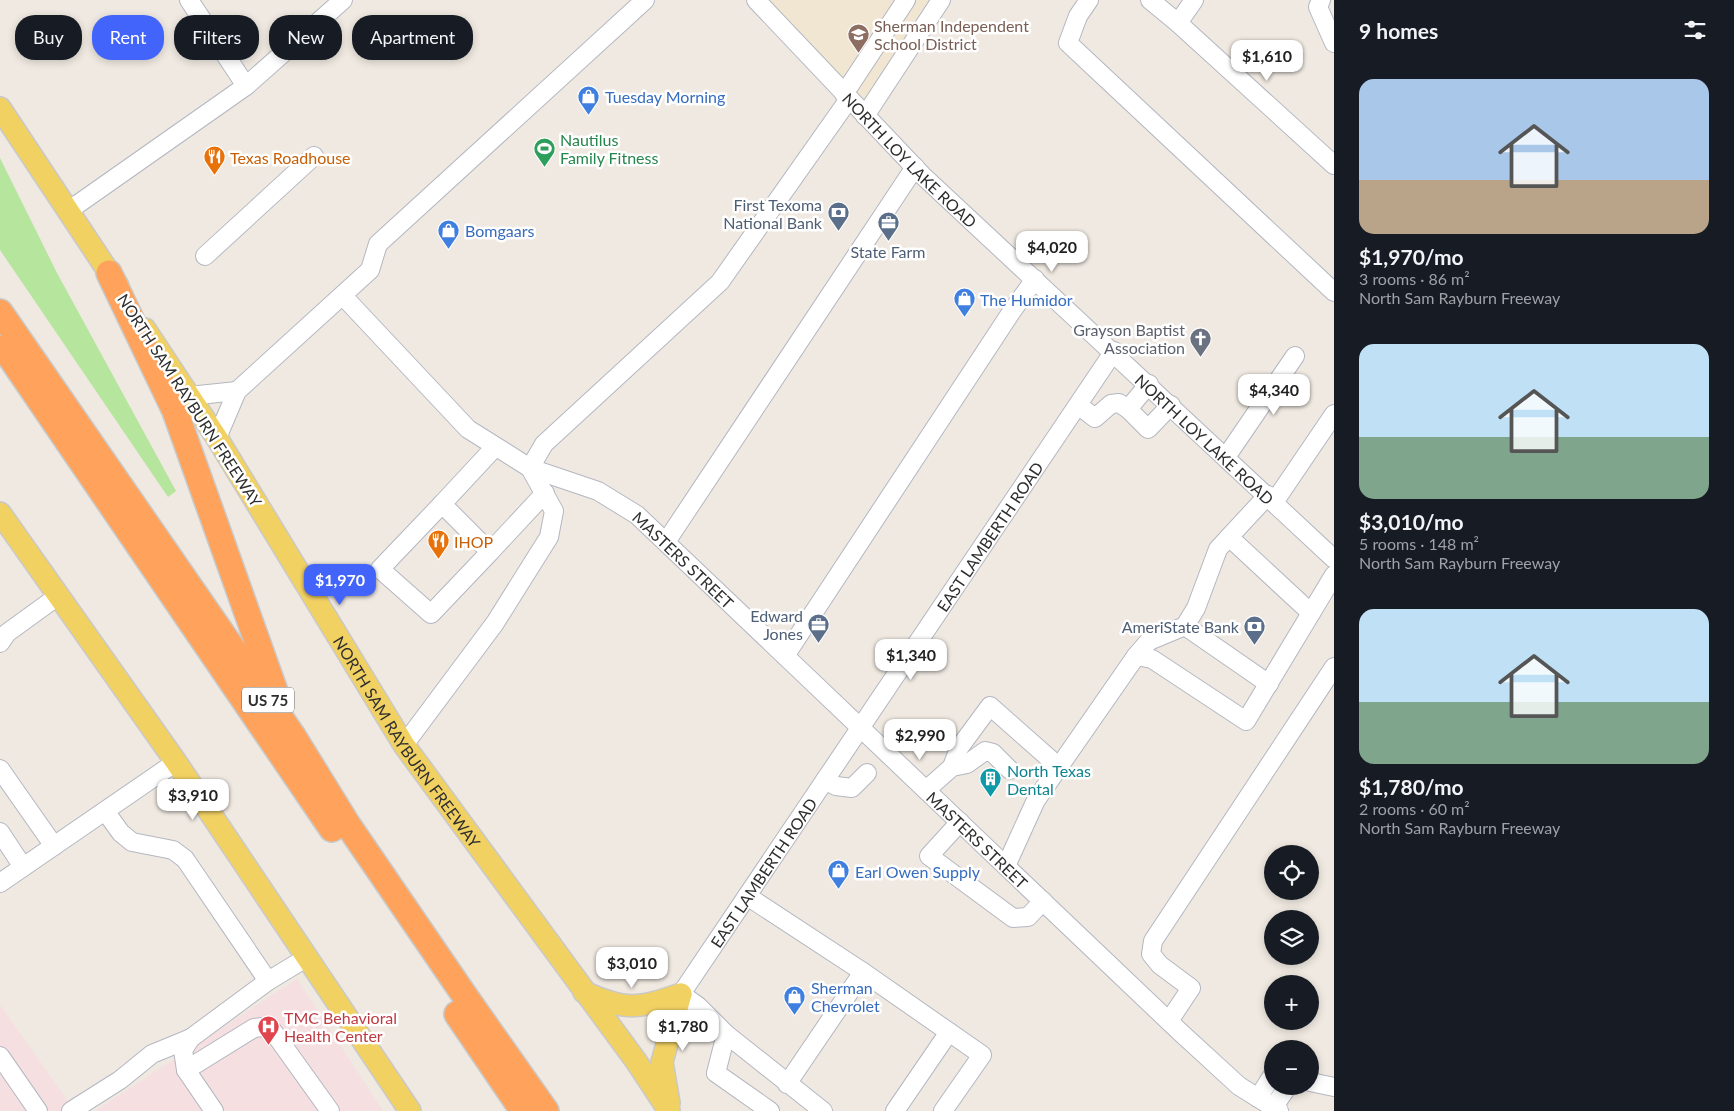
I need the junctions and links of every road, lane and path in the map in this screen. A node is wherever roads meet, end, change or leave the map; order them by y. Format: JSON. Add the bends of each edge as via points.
{"nodes":[{"id":1,"x":190,"y":0,"type":"edge"},
{"id":2,"x":343,"y":0,"type":"edge"},
{"id":3,"x":645,"y":0,"type":"edge"},
{"id":4,"x":756,"y":0,"type":"edge"},
{"id":5,"x":906,"y":0,"type":"edge"},
{"id":6,"x":941,"y":0,"type":"edge"},
{"id":7,"x":1089,"y":0,"type":"edge"},
{"id":8,"x":1150,"y":0,"type":"edge"},
{"id":9,"x":1194,"y":0,"type":"edge"},
{"id":10,"x":1320,"y":0,"type":"edge"},
{"id":11,"x":1178,"y":23,"type":"junction"},
{"id":12,"x":1334,"y":43,"type":"edge"},
{"id":13,"x":246,"y":86,"type":"junction"},
{"id":14,"x":846,"y":96,"type":"junction"},
{"id":15,"x":0,"y":108,"type":"edge"},
{"id":16,"x":865,"y":116,"type":"junction"},
{"id":17,"x":314,"y":156,"type":"dead end"},
{"id":18,"x":1334,"y":165,"type":"edge"},
{"id":19,"x":915,"y":167,"type":"junction"},
{"id":20,"x":68,"y":211,"type":"junction"},
{"id":21,"x":205,"y":256,"type":"dead end"},
{"id":22,"x":109,"y":273,"type":"junction"},
{"id":23,"x":1035,"y":279,"type":"junction"},
{"id":24,"x":1334,"y":292,"type":"edge"},
{"id":25,"x":343,"y":296,"type":"junction"},
{"id":26,"x":0,"y":312,"type":"edge"},
{"id":27,"x":0,"y":342,"type":"edge"},
{"id":28,"x":1114,"y":351,"type":"junction"},
{"id":29,"x":1295,"y":356,"type":"dead end"},
{"id":30,"x":1149,"y":384,"type":"junction"},
{"id":31,"x":237,"y":391,"type":"junction"},
{"id":32,"x":189,"y":396,"type":"junction"},
{"id":33,"x":1078,"y":405,"type":"junction"},
{"id":34,"x":1171,"y":405,"type":"junction"},
{"id":35,"x":1128,"y":409,"type":"junction"},
{"id":36,"x":1334,"y":414,"type":"edge"},
{"id":37,"x":217,"y":438,"type":"junction"},
{"id":38,"x":495,"y":447,"type":"junction"},
{"id":39,"x":1226,"y":457,"type":"junction"},
{"id":40,"x":530,"y":468,"type":"junction"},
{"id":41,"x":545,"y":493,"type":"junction"},
{"id":42,"x":1271,"y":498,"type":"junction"},
{"id":43,"x":442,"y":504,"type":"junction"},
{"id":44,"x":0,"y":514,"type":"edge"},
{"id":45,"x":1230,"y":537,"type":"junction"},
{"id":46,"x":666,"y":542,"type":"junction"},
{"id":47,"x":490,"y":552,"type":"junction"},
{"id":48,"x":1334,"y":559,"type":"edge"},
{"id":49,"x":1334,"y":575,"type":"edge"},
{"id":50,"x":58,"y":596,"type":"junction"},
{"id":51,"x":1311,"y":613,"type":"junction"},
{"id":52,"x":1185,"y":626,"type":"junction"},
{"id":53,"x":0,"y":643,"type":"edge"},
{"id":54,"x":785,"y":656,"type":"junction"},
{"id":55,"x":1136,"y":656,"type":"junction"},
{"id":56,"x":1334,"y":667,"type":"edge"},
{"id":57,"x":1269,"y":684,"type":"junction"},
{"id":58,"x":860,"y":727,"type":"junction"},
{"id":59,"x":293,"y":736,"type":"junction"},
{"id":60,"x":404,"y":745,"type":"junction"},
{"id":61,"x":176,"y":762,"type":"junction"},
{"id":62,"x":952,"y":766,"type":"junction"},
{"id":63,"x":1059,"y":767,"type":"junction"},
{"id":64,"x":0,"y":769,"type":"edge"},
{"id":65,"x":1010,"y":770,"type":"dead end"},
{"id":66,"x":867,"y":773,"type":"dead end"},
{"id":67,"x":825,"y":780,"type":"junction"},
{"id":68,"x":926,"y":790,"type":"junction"},
{"id":69,"x":105,"y":811,"type":"junction"},
{"id":70,"x":960,"y":822,"type":"junction"},
{"id":71,"x":0,"y":832,"type":"edge"},
{"id":72,"x":54,"y":846,"type":"junction"},
{"id":73,"x":1006,"y":866,"type":"junction"},
{"id":74,"x":23,"y":867,"type":"junction"},
{"id":75,"x":0,"y":883,"type":"edge"},
{"id":76,"x":747,"y":896,"type":"junction"},
{"id":77,"x":1043,"y":901,"type":"junction"},
{"id":78,"x":306,"y":958,"type":"junction"},
{"id":79,"x":863,"y":972,"type":"junction"},
{"id":80,"x":268,"y":981,"type":"junction"},
{"id":81,"x":582,"y":991,"type":"junction"},
{"id":82,"x":681,"y":994,"type":"junction"},
{"id":83,"x":1169,"y":1021,"type":"junction"},
{"id":84,"x":949,"y":1032,"type":"junction"},
{"id":85,"x":726,"y":1034,"type":"junction"},
{"id":86,"x":191,"y":1038,"type":"junction"},
{"id":87,"x":0,"y":1056,"type":"edge"},
{"id":88,"x":186,"y":1070,"type":"junction"},
{"id":89,"x":787,"y":1084,"type":"junction"},
{"id":90,"x":1319,"y":1084,"type":"edge"},
{"id":91,"x":1334,"y":1087,"type":"edge"},
{"id":92,"x":1264,"y":1089,"type":"edge"},
{"id":93,"x":1283,"y":1095,"type":"edge"},
{"id":94,"x":1258,"y":1098,"type":"junction"},
{"id":95,"x":1276,"y":1109,"type":"edge"},
{"id":96,"x":38,"y":1111,"type":"edge"},
{"id":97,"x":71,"y":1111,"type":"edge"},
{"id":98,"x":214,"y":1111,"type":"edge"},
{"id":99,"x":330,"y":1111,"type":"edge"},
{"id":100,"x":410,"y":1111,"type":"edge"},
{"id":101,"x":523,"y":1111,"type":"edge"},
{"id":102,"x":546,"y":1111,"type":"edge"},
{"id":103,"x":670,"y":1111,"type":"edge"},
{"id":104,"x":770,"y":1111,"type":"edge"},
{"id":105,"x":823,"y":1111,"type":"edge"},
{"id":106,"x":895,"y":1111,"type":"edge"},
{"id":107,"x":944,"y":1111,"type":"edge"}],
"edges":[{"from":1,"to":13,"type":"street"},
{"from":2,"to":13,"type":"street"},
{"from":3,"to":25,"type":"street","via":[[378,244],[370,270]]},
{"from":4,"to":14,"type":"street","name":"NORTH LOY LAKE ROAD"},
{"from":5,"to":14,"type":"street"},
{"from":6,"to":16,"type":"street"},
{"from":7,"to":24,"type":"street","via":[[1078,16],[1068,43]]},
{"from":8,"to":11,"type":"street"},
{"from":9,"to":11,"type":"street"},
{"from":10,"to":12,"type":"street","via":[[1318,7]]},
{"from":11,"to":18,"type":"street"},
{"from":13,"to":20,"type":"street"},
{"from":14,"to":16,"type":"street","name":"NORTH LOY LAKE ROAD"},
{"from":14,"to":40,"type":"street","via":[[720,282],[544,444]]},
{"from":15,"to":20,"type":"main road","name":"NORTH SAM RAYBURN FREEWAY"},
{"from":16,"to":19,"type":"street","name":"NORTH LOY LAKE ROAD"},
{"from":17,"to":21,"type":"street"},
{"from":19,"to":23,"type":"street","name":"NORTH LOY LAKE ROAD"},
{"from":19,"to":46,"type":"street"},
{"from":20,"to":22,"type":"main road","name":"NORTH SAM RAYBURN FREEWAY"},
{"from":22,"to":32,"type":"main road","name":"NORTH SAM RAYBURN FREEWAY"},
{"from":22,"to":59,"type":"highway","via":[[175,411],[262,659]]},
{"from":23,"to":28,"type":"street","name":"NORTH LOY LAKE ROAD"},
{"from":23,"to":54,"type":"street"},
{"from":25,"to":31,"type":"street"},
{"from":25,"to":38,"type":"street","name":"MASTERS STREET","via":[[468,429]]},
{"from":26,"to":59,"type":"highway","number":"US 75"},
{"from":27,"to":101,"type":"highway","number":"US 75"},
{"from":28,"to":30,"type":"street","name":"NORTH LOY LAKE ROAD"},
{"from":28,"to":33,"type":"street","name":"EAST LAMBERTH ROAD"},
{"from":29,"to":39,"type":"street"},
{"from":30,"to":34,"type":"street","name":"NORTH LOY LAKE ROAD"},
{"from":30,"to":35,"type":"street"},
{"from":31,"to":32,"type":"street"},
{"from":31,"to":37,"type":"street"},
{"from":32,"to":37,"type":"main road","name":"NORTH SAM RAYBURN FREEWAY"},
{"from":33,"to":35,"type":"street","via":[[1095,418],[1111,404],[1119,403]]},
{"from":33,"to":58,"type":"street","name":"EAST LAMBERTH ROAD"},
{"from":34,"to":35,"type":"street","via":[[1148,429]]},
{"from":34,"to":39,"type":"street","name":"NORTH LOY LAKE ROAD"},
{"from":36,"to":42,"type":"street"},
{"from":37,"to":60,"type":"main road","name":"NORTH SAM RAYBURN FREEWAY"},
{"from":38,"to":40,"type":"street","name":"MASTERS STREET"},
{"from":38,"to":43,"type":"street"},
{"from":39,"to":42,"type":"street","name":"NORTH LOY LAKE ROAD"},
{"from":40,"to":41,"type":"street"},
{"from":40,"to":46,"type":"street","name":"MASTERS STREET","via":[[598,491],[637,515]]},
{"from":41,"to":47,"type":"street"},
{"from":41,"to":60,"type":"street","via":[[554,511],[550,537],[495,623]]},
{"from":42,"to":45,"type":"street"},
{"from":42,"to":48,"type":"street","name":"NORTH LOY LAKE ROAD"},
{"from":43,"to":47,"type":"street"},
{"from":43,"to":47,"type":"street","via":[[380,569],[431,614]]},
{"from":44,"to":50,"type":"main road"},
{"from":45,"to":51,"type":"street"},
{"from":45,"to":52,"type":"street","via":[[1218,549],[1196,608]]},
{"from":46,"to":54,"type":"street","name":"MASTERS STREET"},
{"from":49,"to":51,"type":"street"},
{"from":50,"to":53,"type":"street","via":[[7,633]]},
{"from":50,"to":61,"type":"main road"},
{"from":51,"to":57,"type":"street"},
{"from":52,"to":55,"type":"street","via":[[1149,641]]},
{"from":52,"to":57,"type":"street"},
{"from":54,"to":58,"type":"street","name":"MASTERS STREET"},
{"from":55,"to":57,"type":"street","via":[[1152,659],[1246,721]]},
{"from":55,"to":63,"type":"street"},
{"from":56,"to":83,"type":"street","via":[[1153,941],[1152,954],[1160,965],[1191,988]]},
{"from":58,"to":67,"type":"street","name":"EAST LAMBERTH ROAD"},
{"from":58,"to":68,"type":"street","name":"MASTERS STREET"},
{"from":59,"to":102,"type":"highway","number":"US 75","via":[[348,825]]},
{"from":60,"to":81,"type":"main road","name":"NORTH SAM RAYBURN FREEWAY"},
{"from":61,"to":69,"type":"street"},
{"from":61,"to":78,"type":"main road"},
{"from":62,"to":63,"type":"street","via":[[959,748],[990,706]]},
{"from":62,"to":65,"type":"street","via":[[967,764],[985,750],[993,753]]},
{"from":62,"to":68,"type":"street"},
{"from":63,"to":73,"type":"street","via":[[1036,800]]},
{"from":64,"to":72,"type":"street"},
{"from":66,"to":67,"type":"street","via":[[852,788],[836,786]]},
{"from":67,"to":76,"type":"street","name":"EAST LAMBERTH ROAD"},
{"from":68,"to":70,"type":"street","name":"MASTERS STREET"},
{"from":69,"to":72,"type":"street"},
{"from":69,"to":80,"type":"street","via":[[121,834],[132,842],[173,850],[185,859]]},
{"from":70,"to":73,"type":"street","name":"MASTERS STREET"},
{"from":70,"to":77,"type":"street","via":[[930,856],[1013,918],[1028,917]]},
{"from":71,"to":74,"type":"street"},
{"from":72,"to":74,"type":"street"},
{"from":73,"to":77,"type":"street","name":"MASTERS STREET"},
{"from":74,"to":75,"type":"street"},
{"from":76,"to":79,"type":"street"},
{"from":76,"to":82,"type":"street","name":"EAST LAMBERTH ROAD"},
{"from":77,"to":83,"type":"street","name":"MASTERS STREET"},
{"from":78,"to":80,"type":"street"},
{"from":78,"to":100,"type":"main road"},
{"from":79,"to":84,"type":"street"},
{"from":79,"to":89,"type":"street"},
{"from":80,"to":86,"type":"street"},
{"from":81,"to":82,"type":"main road","via":[[611,1004],[635,1008]]},
{"from":81,"to":103,"type":"main road","name":"NORTH SAM RAYBURN FREEWAY"},
{"from":82,"to":85,"type":"street"},
{"from":82,"to":103,"type":"main road","via":[[662,1062]]},
{"from":83,"to":94,"type":"street","name":"MASTERS STREET","via":[[1239,1086]]},
{"from":84,"to":106,"type":"street"},
{"from":84,"to":107,"type":"street","via":[[982,1055]]},
{"from":85,"to":89,"type":"street"},
{"from":85,"to":104,"type":"street","via":[[716,1073]]},
{"from":86,"to":88,"type":"street","via":[[183,1050]]},
{"from":86,"to":97,"type":"street","via":[[152,1054],[120,1080]]},
{"from":87,"to":96,"type":"street"},
{"from":88,"to":98,"type":"street"},
{"from":88,"to":99,"type":"street","via":[[254,1028],[263,1027],[272,1030]]},
{"from":89,"to":105,"type":"street"},
{"from":90,"to":91,"type":"street"},
{"from":92,"to":94,"type":"street"},
{"from":93,"to":95,"type":"street"},
{"from":94,"to":95,"type":"street","name":"MASTERS STREET"}]}
